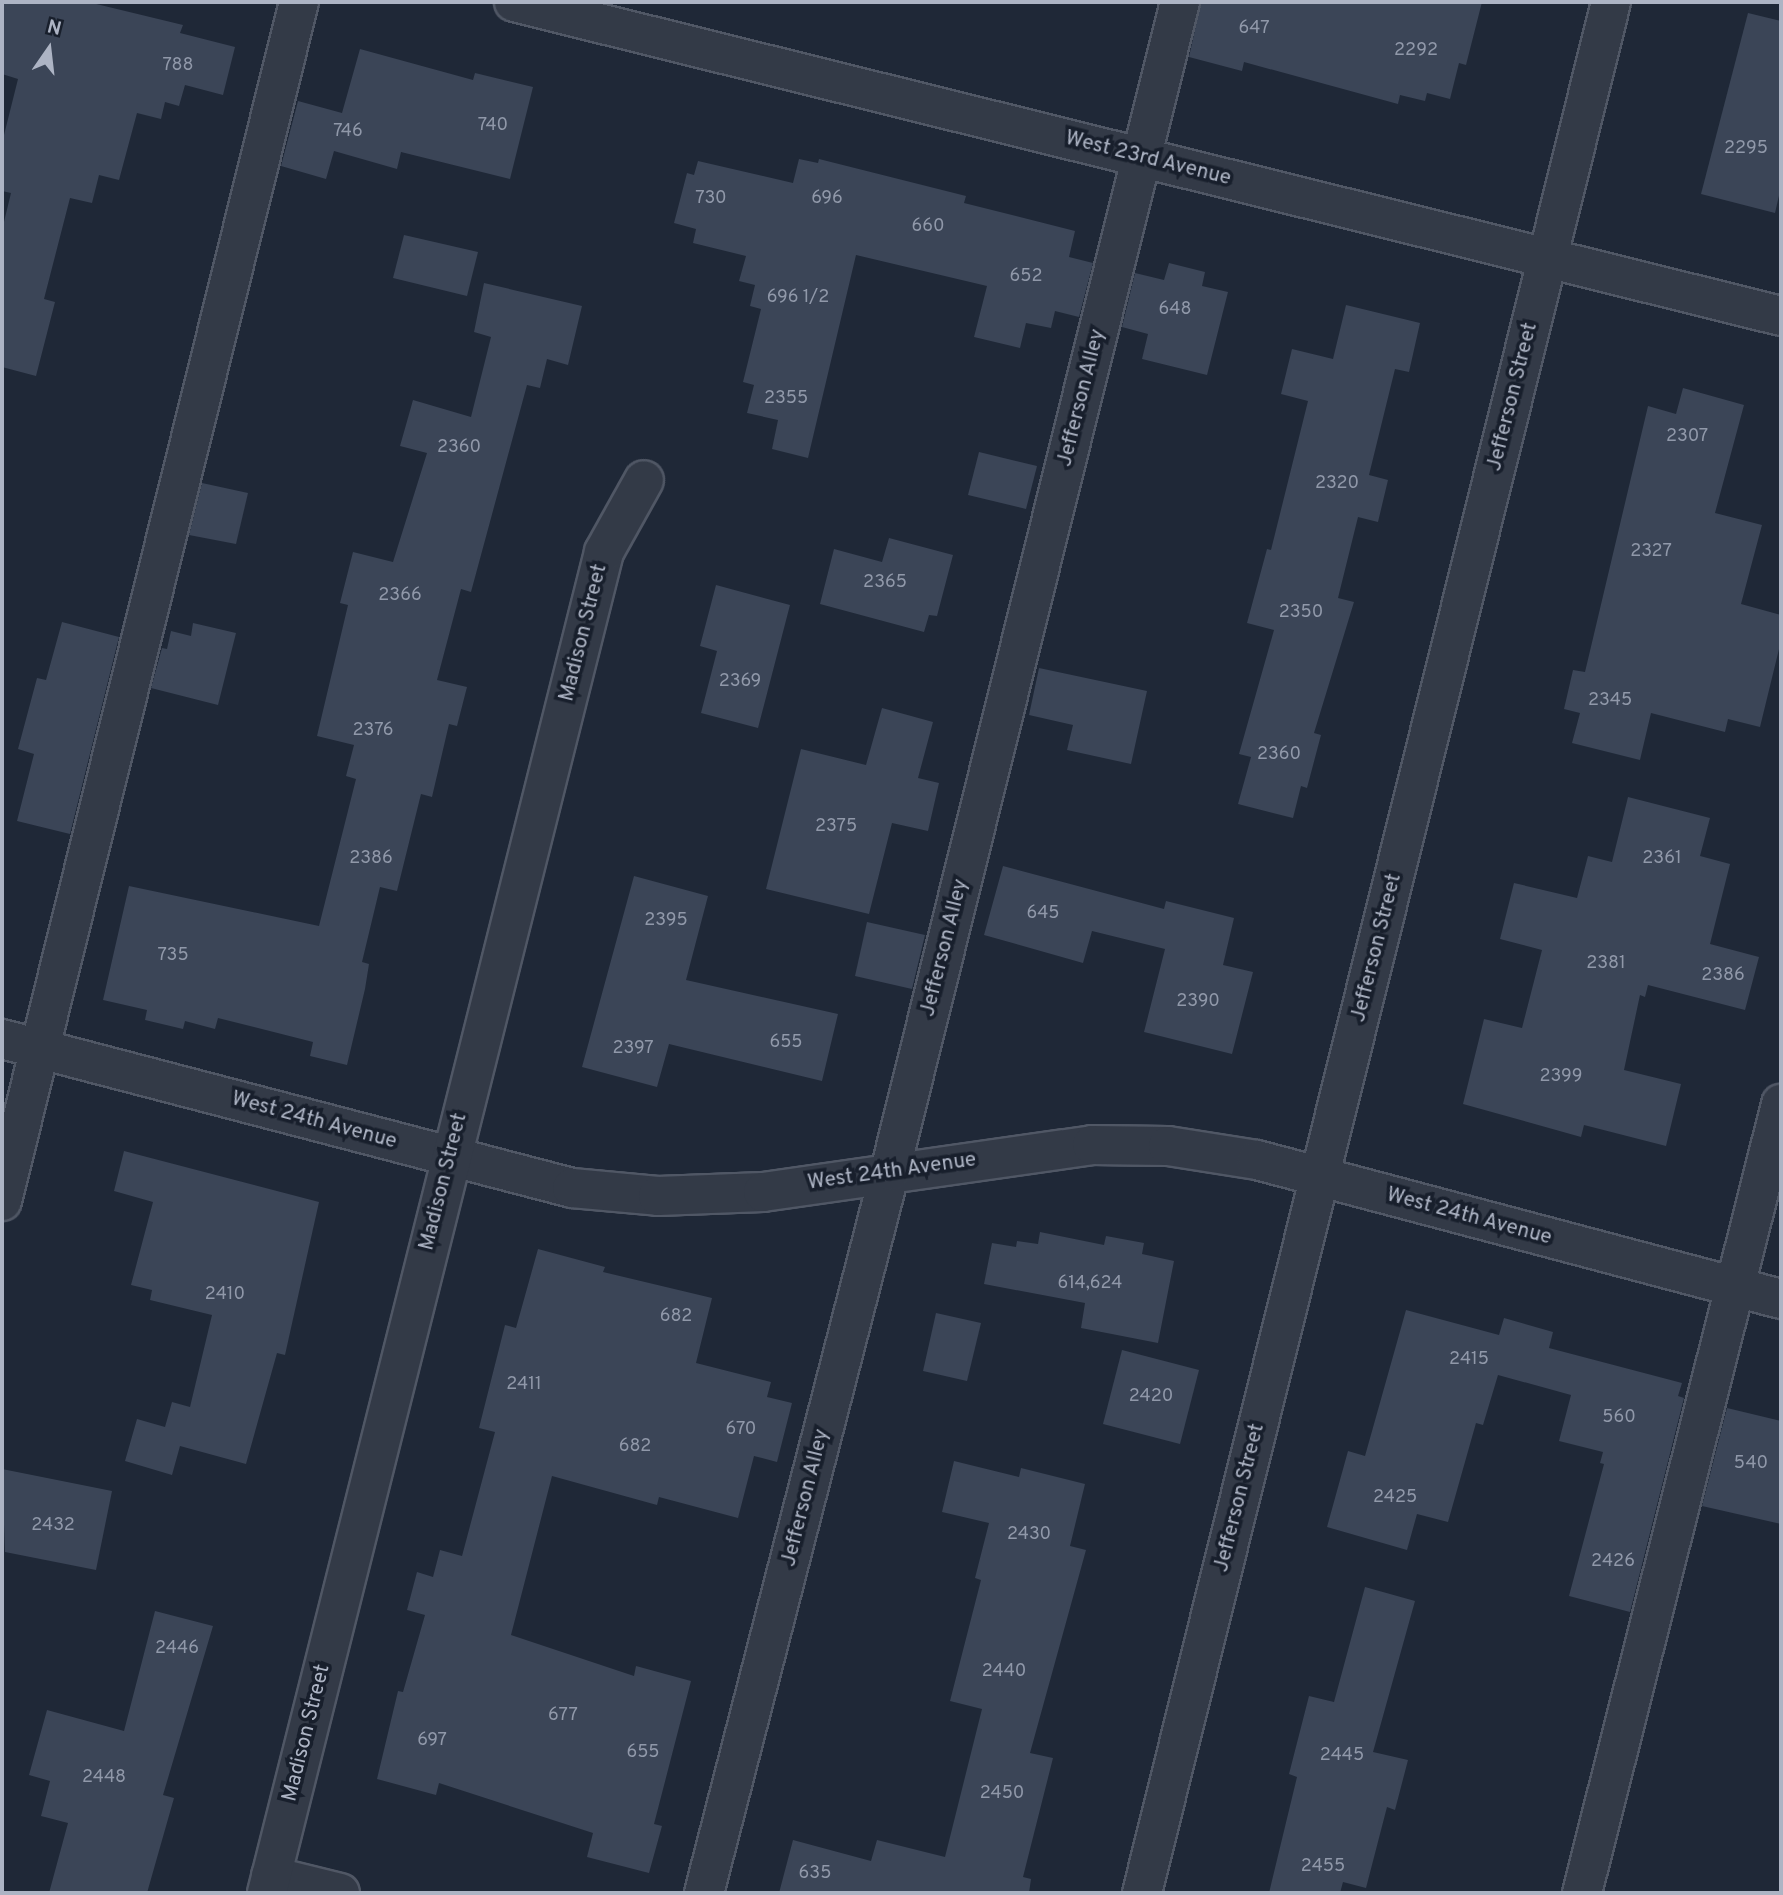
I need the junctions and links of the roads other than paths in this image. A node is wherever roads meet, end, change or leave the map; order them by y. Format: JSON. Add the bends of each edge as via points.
{"nodes":[{"id":1,"x":299,"y":2,"type":"edge"},
{"id":2,"x":514,"y":2,"type":"edge"},
{"id":3,"x":1180,"y":2,"type":"edge"},
{"id":4,"x":1611,"y":2,"type":"edge"},
{"id":5,"x":1142,"y":158,"type":"junction"},
{"id":6,"x":1548,"y":258,"type":"junction"},
{"id":7,"x":1781,"y":316,"type":"edge"},
{"id":8,"x":644,"y":480,"type":"dead end"},
{"id":9,"x":2,"y":1039,"type":"edge"},
{"id":10,"x":41,"y":1049,"type":"junction"},
{"id":11,"x":1781,"y":1104,"type":"edge"},
{"id":12,"x":450,"y":1156,"type":"junction"},
{"id":13,"x":890,"y":1171,"type":"junction"},
{"id":14,"x":1320,"y":1178,"type":"junction"},
{"id":15,"x":2,"y":1201,"type":"edge"},
{"id":16,"x":1737,"y":1288,"type":"junction"},
{"id":17,"x":1781,"y":1299,"type":"edge"},
{"id":18,"x":269,"y":1885,"type":"edge"},
{"id":19,"x":340,"y":1893,"type":"edge"},
{"id":20,"x":704,"y":1893,"type":"edge"},
{"id":21,"x":1142,"y":1893,"type":"edge"},
{"id":22,"x":1582,"y":1893,"type":"edge"}],
"edges":[{"from":1,"to":10,"type":"street"},
{"from":2,"to":5,"type":"street","name":"West 23rd Avenue"},
{"from":3,"to":5,"type":"street","name":"Jefferson Alley"},
{"from":4,"to":6,"type":"street","name":"Jefferson Street"},
{"from":5,"to":6,"type":"street","name":"West 23rd Avenue"},
{"from":5,"to":13,"type":"street","name":"Jefferson Alley"},
{"from":6,"to":7,"type":"street","name":"West 23rd Avenue"},
{"from":6,"to":14,"type":"street","name":"Jefferson Street"},
{"from":8,"to":12,"type":"street","name":"Madison Street","via":[[604,552]]},
{"from":9,"to":10,"type":"street","name":"West 24th Avenue"},
{"from":10,"to":12,"type":"street","name":"West 24th Avenue"},
{"from":10,"to":15,"type":"street"},
{"from":11,"to":16,"type":"street"},
{"from":12,"to":13,"type":"street","name":"West 24th Avenue","via":[[572,1188],[658,1196],[763,1192]]},
{"from":12,"to":18,"type":"street","name":"Madison Street"},
{"from":13,"to":14,"type":"street","name":"West 24th Avenue","via":[[1092,1144],[1168,1146],[1257,1160]]},
{"from":13,"to":20,"type":"street","name":"Jefferson Alley"},
{"from":14,"to":16,"type":"street","name":"West 24th Avenue"},
{"from":14,"to":21,"type":"street","name":"Jefferson Street"},
{"from":16,"to":17,"type":"street","name":"West 24th Avenue"},
{"from":16,"to":22,"type":"street"},
{"from":18,"to":19,"type":"street"}]}
